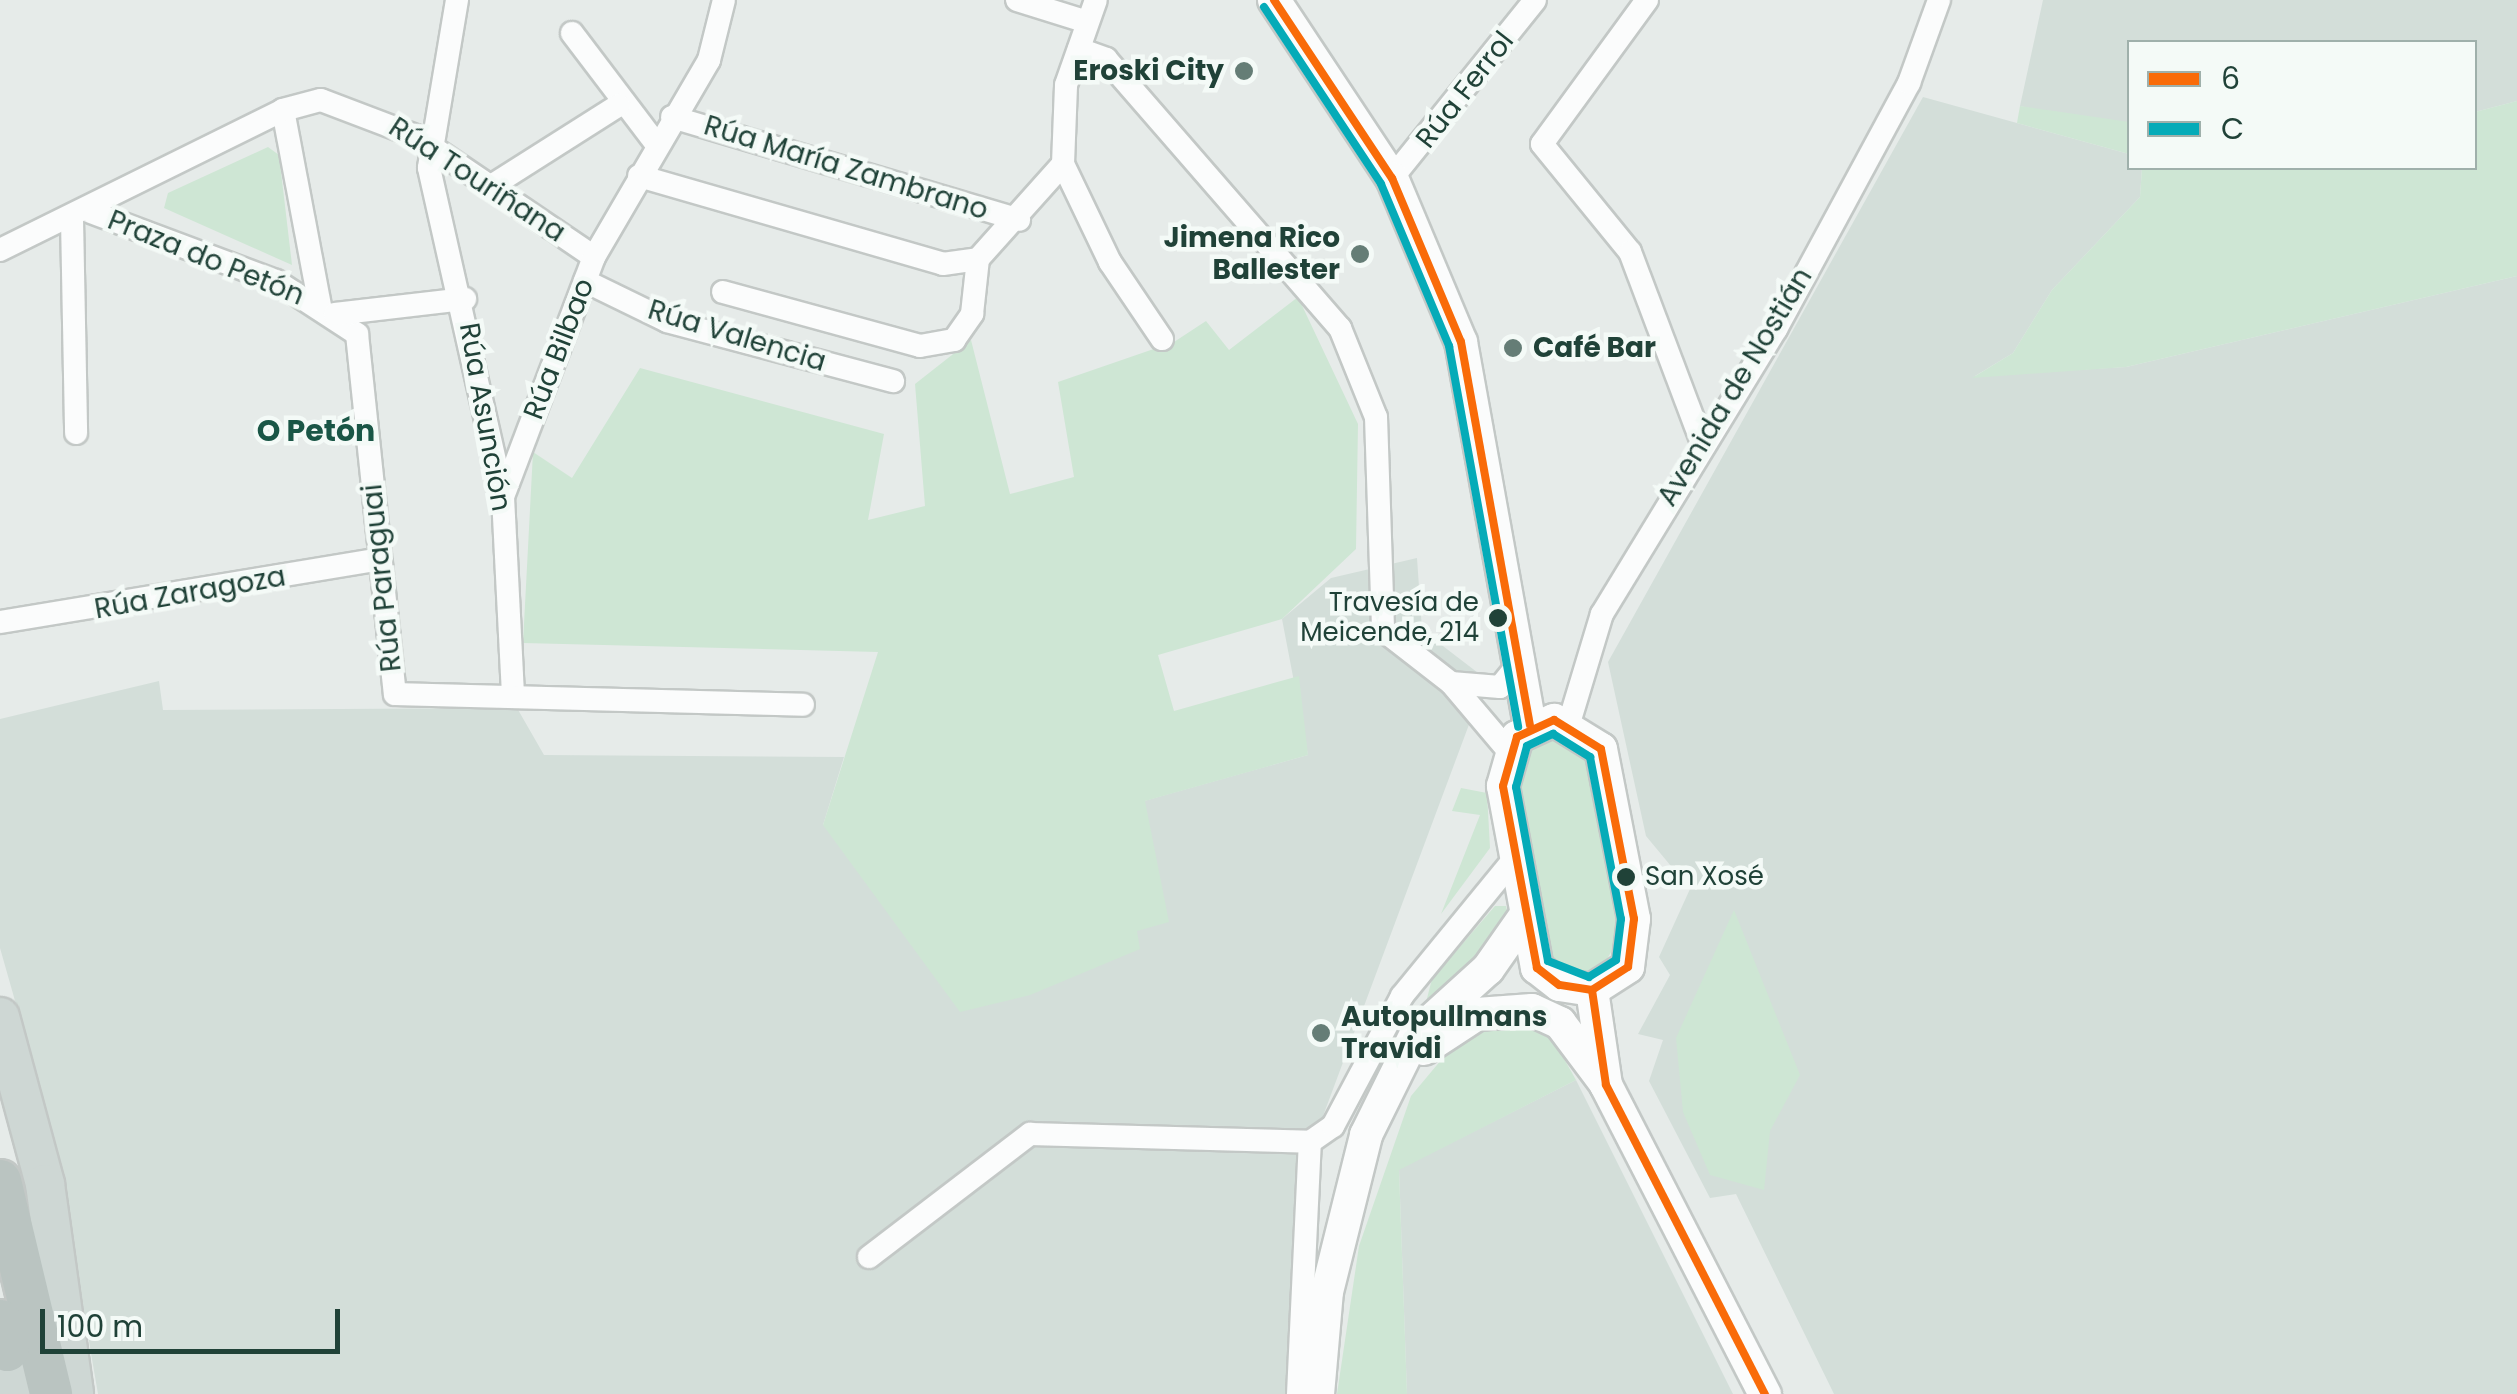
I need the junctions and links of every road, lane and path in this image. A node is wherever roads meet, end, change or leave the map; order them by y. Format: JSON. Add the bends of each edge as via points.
{"nodes":[{"id":1,"x":457,"y":0,"type":"edge"},
{"id":2,"x":724,"y":0,"type":"edge"},
{"id":3,"x":1017,"y":0,"type":"edge"},
{"id":4,"x":1274,"y":0,"type":"edge"},
{"id":5,"x":1535,"y":0,"type":"edge"},
{"id":6,"x":1647,"y":0,"type":"edge"},
{"id":7,"x":1938,"y":0,"type":"edge"},
{"id":8,"x":1091,"y":11,"type":"edge"},
{"id":9,"x":572,"y":33,"type":"dead end"},
{"id":10,"x":1079,"y":49,"type":"junction"},
{"id":11,"x":618,"y":105,"type":"junction"},
{"id":12,"x":283,"y":110,"type":"junction"},
{"id":13,"x":672,"y":117,"type":"junction"},
{"id":14,"x":428,"y":143,"type":"junction"},
{"id":15,"x":656,"y":145,"type":"junction"},
{"id":16,"x":1063,"y":164,"type":"junction"},
{"id":17,"x":639,"y":176,"type":"junction"},
{"id":18,"x":1392,"y":178,"type":"junction"},
{"id":19,"x":492,"y":185,"type":"junction"},
{"id":20,"x":82,"y":215,"type":"junction"},
{"id":21,"x":1019,"y":220,"type":"junction"},
{"id":22,"x":0,"y":250,"type":"edge"},
{"id":23,"x":594,"y":257,"type":"junction"},
{"id":24,"x":978,"y":259,"type":"junction"},
{"id":25,"x":585,"y":281,"type":"junction"},
{"id":26,"x":723,"y":292,"type":"dead end"},
{"id":27,"x":465,"y":299,"type":"junction"},
{"id":28,"x":328,"y":309,"type":"junction"},
{"id":29,"x":1162,"y":339,"type":"dead end"},
{"id":30,"x":893,"y":380,"type":"dead end"},
{"id":31,"x":76,"y":433,"type":"dead end"},
{"id":32,"x":1702,"y":445,"type":"junction"},
{"id":33,"x":502,"y":497,"type":"junction"},
{"id":34,"x":380,"y":559,"type":"junction"},
{"id":35,"x":0,"y":622,"type":"edge"},
{"id":36,"x":1522,"y":659,"type":"junction"},
{"id":37,"x":1451,"y":682,"type":"junction"},
{"id":38,"x":512,"y":696,"type":"junction"},
{"id":39,"x":803,"y":705,"type":"dead end"},
{"id":40,"x":1569,"y":724,"type":"junction"},
{"id":41,"x":1519,"y":737,"type":"junction"},
{"id":42,"x":1514,"y":859,"type":"junction"},
{"id":43,"x":1523,"y":920,"type":"junction"},
{"id":44,"x":1537,"y":968,"type":"junction"},
{"id":45,"x":1592,"y":990,"type":"junction"},
{"id":46,"x":0,"y":1018,"type":"edge"},
{"id":47,"x":1424,"y":1049,"type":"junction"},
{"id":48,"x":1606,"y":1084,"type":"junction"},
{"id":49,"x":1387,"y":1089,"type":"junction"},
{"id":50,"x":1310,"y":1142,"type":"junction"},
{"id":51,"x":0,"y":1181,"type":"edge"},
{"id":52,"x":869,"y":1257,"type":"dead end"},
{"id":53,"x":2,"y":1334,"type":"edge"},
{"id":54,"x":13,"y":1394,"type":"edge"},
{"id":55,"x":51,"y":1394,"type":"edge"},
{"id":56,"x":74,"y":1394,"type":"edge"},
{"id":57,"x":1298,"y":1394,"type":"edge"},
{"id":58,"x":1318,"y":1394,"type":"edge"},
{"id":59,"x":1764,"y":1394,"type":"edge"}],
"edges":[{"from":1,"to":14,"type":"street"},
{"from":2,"to":13,"type":"street","name":"Rúa Touriñana","via":[[709,60]]},
{"from":3,"to":8,"type":"street"},
{"from":4,"to":18,"type":"main road"},
{"from":5,"to":18,"type":"street","name":"Rúa Ferrol"},
{"from":6,"to":32,"type":"street","via":[[1542,144],[1630,252]]},
{"from":7,"to":32,"type":"street","name":"Avenida de Nostián","via":[[1909,84]]},
{"from":8,"to":10,"type":"street"},
{"from":9,"to":11,"type":"street"},
{"from":10,"to":16,"type":"street","via":[[1066,86]]},
{"from":10,"to":37,"type":"street","via":[[1106,60],[1340,328],[1376,417],[1383,630]]},
{"from":11,"to":15,"type":"street"},
{"from":11,"to":19,"type":"street"},
{"from":12,"to":14,"type":"street","name":"Rúa Touriñana","via":[[321,100],[357,108]]},
{"from":12,"to":20,"type":"street","name":"Rúa Touriñana"},
{"from":12,"to":28,"type":"street","name":"Praza do Petón"},
{"from":13,"to":15,"type":"street","name":"Rúa Touriñana"},
{"from":13,"to":21,"type":"street","name":"Rúa María Zambrano"},
{"from":14,"to":19,"type":"street","name":"Rúa Touriñana"},
{"from":14,"to":27,"type":"street","name":"Rúa Asunción"},
{"from":15,"to":17,"type":"street","name":"Rúa Touriñana"},
{"from":16,"to":21,"type":"street"},
{"from":16,"to":29,"type":"street","via":[[1110,262]]},
{"from":17,"to":23,"type":"street","name":"Rúa Touriñana"},
{"from":17,"to":24,"type":"street","via":[[942,264]]},
{"from":18,"to":36,"type":"main road","via":[[1461,342]]},
{"from":19,"to":23,"type":"street","name":"Rúa Touriñana"},
{"from":20,"to":22,"type":"street","name":"Rúa Touriñana"},
{"from":20,"to":28,"type":"street","name":"Praza do Petón"},
{"from":20,"to":31,"type":"street"},
{"from":21,"to":24,"type":"street"},
{"from":23,"to":25,"type":"street","name":"Rúa Bilbao"},
{"from":24,"to":26,"type":"street","via":[[972,314],[954,340],[920,346]]},
{"from":25,"to":30,"type":"street","name":"Rúa Valencia","via":[[666,321]]},
{"from":25,"to":33,"type":"street","name":"Rúa Bilbao"},
{"from":27,"to":28,"type":"street"},
{"from":27,"to":33,"type":"street","name":"Rúa Asunción"},
{"from":28,"to":34,"type":"street","name":"Rúa Paraguai","via":[[357,334]]},
{"from":32,"to":40,"type":"street","name":"Avenida de Nostián","via":[[1602,614]]},
{"from":33,"to":38,"type":"street","name":"Rúa Asunción"},
{"from":34,"to":35,"type":"street","name":"Rúa Zaragoza"},
{"from":34,"to":38,"type":"street","name":"Rúa Paraguai","via":[[395,694]]},
{"from":36,"to":37,"type":"street","via":[[1500,687]]},
{"from":36,"to":41,"type":"main road"},
{"from":37,"to":41,"type":"street"},
{"from":38,"to":39,"type":"street","name":"Rúa Paraguai"},
{"from":40,"to":41,"type":"main road"},
{"from":40,"to":45,"type":"main road","via":[[1602,749],[1634,919],[1628,968]]},
{"from":41,"to":42,"type":"main road"},
{"from":42,"to":43,"type":"main road"},
{"from":42,"to":50,"type":"street","via":[[1402,996],[1333,1126]]},
{"from":43,"to":44,"type":"main road"},
{"from":43,"to":49,"type":"main road","via":[[1488,968],[1416,1034]]},
{"from":44,"to":45,"type":"main road","via":[[1558,985]]},
{"from":44,"to":47,"type":"main road","via":[[1474,997]]},
{"from":45,"to":48,"type":"main road"},
{"from":46,"to":56,"type":"main road","via":[[44,1184]]},
{"from":47,"to":48,"type":"main road","via":[[1477,1014],[1532,1010],[1560,1024]]},
{"from":47,"to":49,"type":"main road"},
{"from":48,"to":59,"type":"main road"},
{"from":49,"to":58,"type":"main road","via":[[1342,1219]]},
{"from":50,"to":52,"type":"street","via":[[1030,1134]]},
{"from":50,"to":57,"type":"street"},
{"from":51,"to":55,"type":"highway"},
{"from":53,"to":54,"type":"main road"}]}
